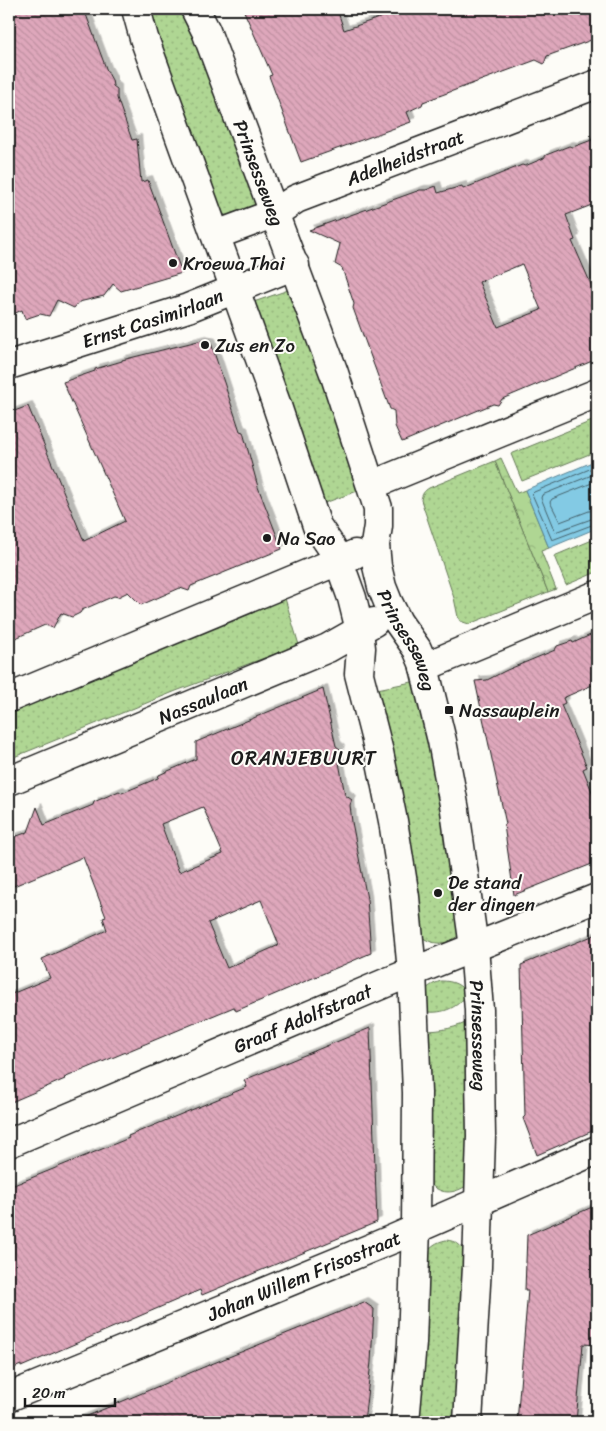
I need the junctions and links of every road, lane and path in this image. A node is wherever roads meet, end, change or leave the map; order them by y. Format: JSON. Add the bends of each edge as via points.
{"nodes":[{"id":1,"x":136,"y":9,"type":"edge"},
{"id":2,"x":195,"y":9,"type":"edge"},
{"id":3,"x":597,"y":84,"type":"edge"},
{"id":4,"x":275,"y":213,"type":"junction"},
{"id":5,"x":216,"y":235,"type":"junction"},
{"id":6,"x":295,"y":265,"type":"junction"},
{"id":7,"x":236,"y":289,"type":"junction"},
{"id":8,"x":9,"y":365,"type":"edge"},
{"id":9,"x":597,"y":393,"type":"edge"},
{"id":10,"x":372,"y":485,"type":"junction"},
{"id":11,"x":375,"y":546,"type":"junction"},
{"id":12,"x":338,"y":560,"type":"junction"},
{"id":13,"x":597,"y":596,"type":"edge"},
{"id":14,"x":393,"y":612,"type":"junction"},
{"id":15,"x":358,"y":631,"type":"junction"},
{"id":16,"x":424,"y":667,"type":"junction"},
{"id":17,"x":9,"y":698,"type":"edge"},
{"id":18,"x":9,"y":781,"type":"edge"},
{"id":19,"x":597,"y":898,"type":"edge"},
{"id":20,"x":474,"y":947,"type":"junction"},
{"id":21,"x":412,"y":972,"type":"junction"},
{"id":22,"x":9,"y":1142,"type":"edge"},
{"id":23,"x":597,"y":1150,"type":"edge"},
{"id":24,"x":479,"y":1201,"type":"junction"},
{"id":25,"x":416,"y":1228,"type":"junction"},
{"id":26,"x":9,"y":1397,"type":"edge"},
{"id":27,"x":405,"y":1422,"type":"edge"},
{"id":28,"x":468,"y":1422,"type":"edge"}],
"edges":[{"from":1,"to":5,"type":"street","name":"Prinsesseweg"},
{"from":2,"to":4,"type":"street","name":"Prinsesseweg"},
{"from":3,"to":4,"type":"street","name":"Adelheidstraat","via":[[296,199]]},
{"from":4,"to":5,"type":"street","name":"Adelheidstraat"},
{"from":4,"to":6,"type":"street","name":"Prinsesseweg"},
{"from":5,"to":7,"type":"street","name":"Prinsesseweg"},
{"from":6,"to":7,"type":"street","name":"Ernst Casimirlaan"},
{"from":6,"to":10,"type":"street","name":"Prinsesseweg"},
{"from":7,"to":8,"type":"street","name":"Ernst Casimirlaan","via":[[188,308]]},
{"from":7,"to":12,"type":"street","name":"Prinsesseweg","via":[[317,526]]},
{"from":9,"to":10,"type":"street"},
{"from":10,"to":11,"type":"street","name":"Prinsesseweg","via":[[378,508]]},
{"from":11,"to":12,"type":"street"},
{"from":11,"to":14,"type":"street","name":"Prinsesseweg","via":[[382,588]]},
{"from":12,"to":15,"type":"street","name":"Prinsesseweg","via":[[352,598]]},
{"from":12,"to":17,"type":"street"},
{"from":13,"to":16,"type":"street"},
{"from":14,"to":15,"type":"street","name":"Nassaulaan"},
{"from":14,"to":16,"type":"street","name":"Prinsesseweg","via":[[417,649]]},
{"from":15,"to":18,"type":"street","name":"Nassaulaan","via":[[328,648]]},
{"from":15,"to":21,"type":"street","name":"Prinsesseweg","via":[[361,648],[359,674],[393,821],[405,896]]},
{"from":16,"to":20,"type":"street","name":"Prinsesseweg","via":[[455,810]]},
{"from":19,"to":20,"type":"street","name":"Graaf Adolfstraat"},
{"from":20,"to":21,"type":"street","name":"Graaf Adolfstraat"},
{"from":20,"to":24,"type":"street","name":"Prinsesseweg","via":[[481,1072]]},
{"from":21,"to":22,"type":"street","name":"Graaf Adolfstraat"},
{"from":21,"to":25,"type":"street","name":"Prinsesseweg","via":[[417,1093]]},
{"from":23,"to":24,"type":"street","name":"Johan Willem Frisostraat"},
{"from":24,"to":25,"type":"street","name":"Johan Willem Frisostraat"},
{"from":24,"to":28,"type":"street","name":"Prinsesseweg"},
{"from":25,"to":26,"type":"street","name":"Johan Willem Frisostraat"},
{"from":25,"to":27,"type":"street","name":"Prinsesseweg","via":[[412,1343]]}]}
